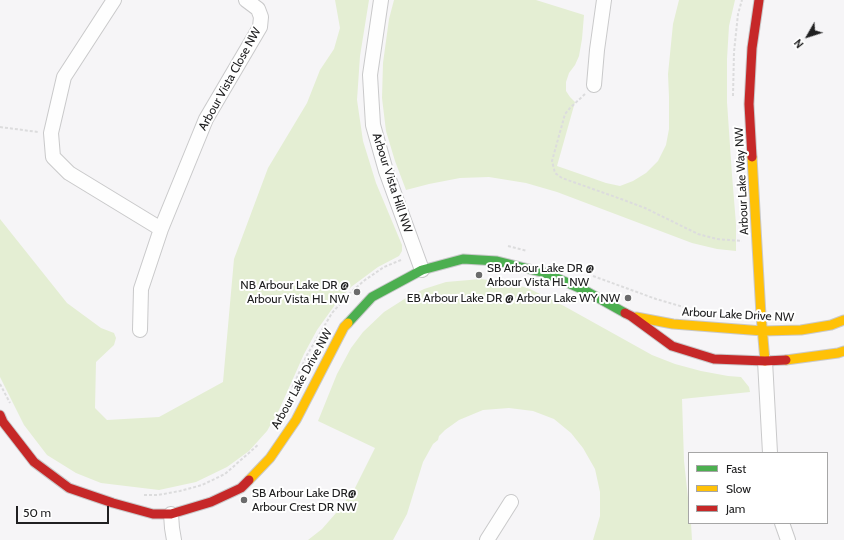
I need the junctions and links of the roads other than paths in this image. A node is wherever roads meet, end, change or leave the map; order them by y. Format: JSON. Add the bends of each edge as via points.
{"nodes":[{"id":1,"x":114,"y":0,"type":"edge"},
{"id":2,"x":246,"y":0,"type":"edge"},
{"id":3,"x":380,"y":0,"type":"edge"},
{"id":4,"x":604,"y":0,"type":"edge"},
{"id":5,"x":760,"y":0,"type":"edge"},
{"id":6,"x":594,"y":85,"type":"road end"},
{"id":7,"x":161,"y":229,"type":"junction"},
{"id":8,"x":422,"y":270,"type":"junction"},
{"id":9,"x":630,"y":316,"type":"junction"},
{"id":10,"x":844,"y":320,"type":"edge"},
{"id":11,"x":140,"y":330,"type":"dead end"},
{"id":12,"x":763,"y":331,"type":"junction"},
{"id":13,"x":844,"y":351,"type":"edge"},
{"id":14,"x":765,"y":361,"type":"junction"},
{"id":15,"x":0,"y":415,"type":"edge"},
{"id":16,"x":770,"y":452,"type":"edge"},
{"id":17,"x":510,"y":502,"type":"dead end"},
{"id":18,"x":171,"y":514,"type":"junction"},
{"id":19,"x":782,"y":524,"type":"edge"},
{"id":20,"x":174,"y":540,"type":"edge"},
{"id":21,"x":487,"y":540,"type":"edge"},
{"id":22,"x":788,"y":540,"type":"edge"}],
"edges":[{"from":1,"to":7,"type":"street","via":[[64,77],[51,133],[53,157],[69,173]]},
{"from":2,"to":7,"type":"street","name":"Arbour Vista Close NW","via":[[258,9],[260,27],[206,119]]},
{"from":3,"to":8,"type":"street","name":"Arbour Vista Hill NW","via":[[370,75],[373,125],[386,171]]},
{"from":4,"to":6,"type":"street"},
{"from":5,"to":12,"type":"street","name":"Arbour Lake Way NW","via":[[752,48],[749,104]]},
{"from":7,"to":11,"type":"street","name":"Arbour Vista Close NW","via":[[141,289]]},
{"from":8,"to":9,"type":"street","name":"Arbour Lake Drive NW","via":[[462,259],[498,261],[545,273],[584,290]]},
{"from":8,"to":18,"type":"street","name":"Arbour Lake Drive NW","via":[[372,297],[344,327],[296,420],[270,458],[241,488],[211,502]]},
{"from":9,"to":12,"type":"street","name":"Arbour Lake Drive NW","via":[[673,324]]},
{"from":9,"to":14,"type":"street","name":"Arbour Lake Drive NW","via":[[672,346],[714,360]]},
{"from":10,"to":12,"type":"street","name":"Arbour Lake Drive NW","via":[[801,330]]},
{"from":12,"to":14,"type":"street","name":"Arbour Lake Way NW"},
{"from":13,"to":14,"type":"street","name":"Arbour Lake Drive NW","via":[[797,359]]},
{"from":14,"to":16,"type":"street"},
{"from":15,"to":18,"type":"street","name":"Arbour Lake Drive NW","via":[[34,462],[69,488],[153,514]]},
{"from":17,"to":21,"type":"street"},
{"from":18,"to":20,"type":"street"},
{"from":19,"to":22,"type":"street"}]}
